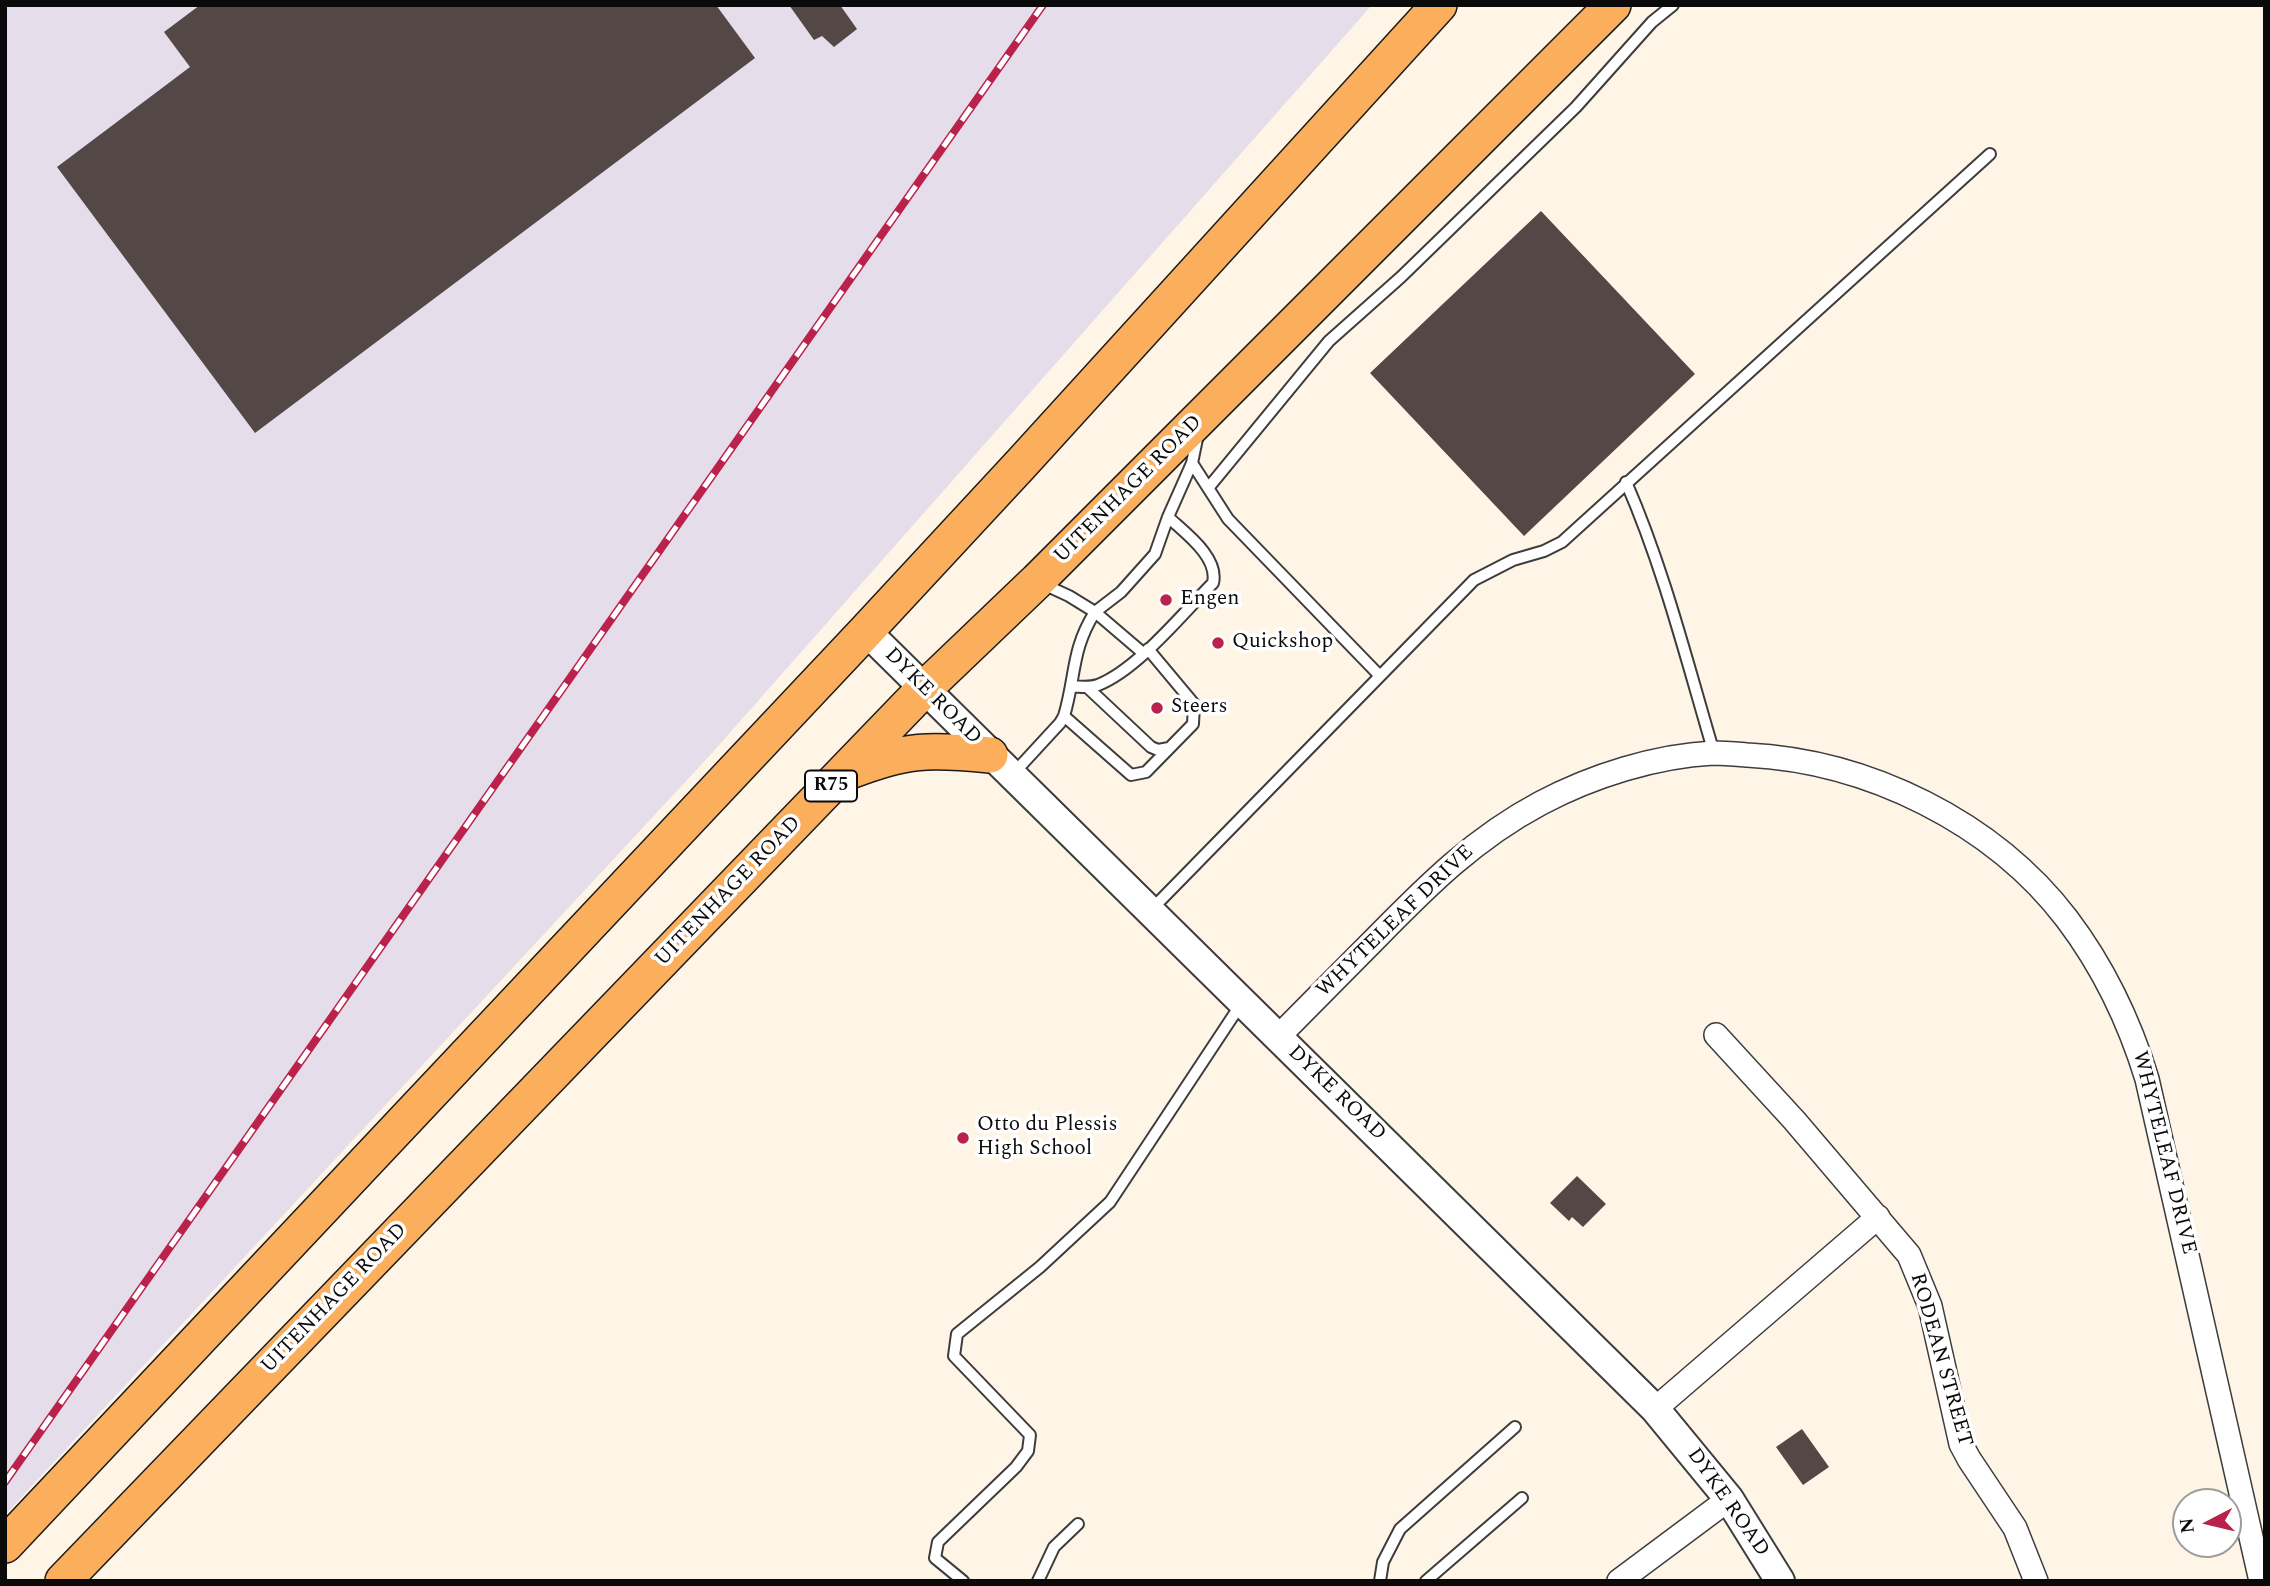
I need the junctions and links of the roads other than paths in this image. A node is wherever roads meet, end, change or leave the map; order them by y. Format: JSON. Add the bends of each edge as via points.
{"nodes":[{"id":1,"x":1438,"y":5,"type":"edge"},
{"id":2,"x":1614,"y":5,"type":"edge"},
{"id":3,"x":1673,"y":5,"type":"edge"},
{"id":4,"x":1990,"y":154,"type":"dead end"},
{"id":5,"x":1201,"y":418,"type":"junction"},
{"id":6,"x":1192,"y":463,"type":"junction"},
{"id":7,"x":1626,"y":482,"type":"junction"},
{"id":8,"x":1209,"y":487,"type":"junction"},
{"id":9,"x":1168,"y":517,"type":"junction"},
{"id":10,"x":1037,"y":582,"type":"junction"},
{"id":11,"x":1096,"y":612,"type":"junction"},
{"id":12,"x":866,"y":631,"type":"junction"},
{"id":13,"x":1145,"y":651,"type":"junction"},
{"id":14,"x":1379,"y":675,"type":"junction"},
{"id":15,"x":1071,"y":686,"type":"junction"},
{"id":16,"x":1087,"y":687,"type":"junction"},
{"id":17,"x":923,"y":690,"type":"junction"},
{"id":18,"x":1064,"y":716,"type":"junction"},
{"id":19,"x":1169,"y":748,"type":"junction"},
{"id":20,"x":1714,"y":753,"type":"junction"},
{"id":21,"x":1000,"y":766,"type":"junction"},
{"id":22,"x":844,"y":774,"type":"junction"},
{"id":23,"x":1149,"y":912,"type":"junction"},
{"id":24,"x":1242,"y":1002,"type":"junction"},
{"id":25,"x":1716,"y":1035,"type":"dead end"},
{"id":26,"x":1278,"y":1037,"type":"junction"},
{"id":27,"x":1878,"y":1217,"type":"junction"},
{"id":28,"x":1655,"y":1409,"type":"junction"},
{"id":29,"x":1515,"y":1427,"type":"dead end"},
{"id":30,"x":1522,"y":1498,"type":"dead end"},
{"id":31,"x":1729,"y":1499,"type":"junction"},
{"id":32,"x":1078,"y":1524,"type":"dead end"},
{"id":33,"x":5,"y":1545,"type":"edge"},
{"id":34,"x":63,"y":1581,"type":"edge"},
{"id":35,"x":964,"y":1581,"type":"edge"},
{"id":36,"x":1038,"y":1581,"type":"edge"},
{"id":37,"x":1380,"y":1581,"type":"edge"},
{"id":38,"x":1426,"y":1581,"type":"edge"},
{"id":39,"x":1619,"y":1581,"type":"edge"},
{"id":40,"x":1780,"y":1581,"type":"edge"},
{"id":41,"x":2036,"y":1581,"type":"edge"},
{"id":42,"x":2261,"y":1581,"type":"edge"}],
"edges":[{"from":1,"to":12,"type":"main road"},
{"from":2,"to":5,"type":"main road","name":"UITENHAGE ROAD","number":"R75"},
{"from":3,"to":8,"type":"lane","via":[[1651,22],[1576,107],[1329,341]]},
{"from":4,"to":7,"type":"lane"},
{"from":5,"to":6,"type":"lane"},
{"from":5,"to":10,"type":"main road","name":"UITENHAGE ROAD","number":"R75"},
{"from":6,"to":8,"type":"lane"},
{"from":6,"to":9,"type":"lane"},
{"from":7,"to":14,"type":"lane","via":[[1562,542],[1474,580]]},
{"from":7,"to":20,"type":"lane","via":[[1644,522]]},
{"from":8,"to":14,"type":"lane","via":[[1228,519]]},
{"from":9,"to":11,"type":"lane","via":[[1156,554]]},
{"from":9,"to":13,"type":"lane","via":[[1197,545],[1215,575],[1213,583]]},
{"from":10,"to":11,"type":"lane"},
{"from":10,"to":17,"type":"main road","name":"UITENHAGE ROAD","number":"R75"},
{"from":11,"to":13,"type":"lane"},
{"from":11,"to":15,"type":"lane","via":[[1077,649]]},
{"from":12,"to":17,"type":"street","name":"DYKE ROAD"},
{"from":12,"to":33,"type":"main road"},
{"from":13,"to":16,"type":"lane","via":[[1117,675]]},
{"from":13,"to":19,"type":"lane","via":[[1195,704],[1193,724]]},
{"from":14,"to":23,"type":"lane"},
{"from":15,"to":16,"type":"lane"},
{"from":15,"to":18,"type":"lane"},
{"from":16,"to":19,"type":"lane","via":[[1151,747]]},
{"from":17,"to":21,"type":"street","name":"DYKE ROAD"},
{"from":17,"to":22,"type":"main road","name":"UITENHAGE ROAD","number":"R75"},
{"from":18,"to":19,"type":"lane","via":[[1131,775],[1146,772]]},
{"from":18,"to":21,"type":"lane"},
{"from":20,"to":26,"type":"street","name":"WHYTELEAF DRIVE","via":[[1620,771],[1563,792],[1506,824],[1451,864]]},
{"from":20,"to":42,"type":"street","name":"WHYTELEAF DRIVE","via":[[1772,756],[1838,769],[1930,806],[1979,836],[2024,873],[2090,952],[2119,1002],[2147,1079]]},
{"from":21,"to":22,"type":"main road","via":[[926,750],[900,753]]},
{"from":21,"to":23,"type":"street","name":"DYKE ROAD"},
{"from":22,"to":34,"type":"main road","name":"UITENHAGE ROAD","number":"R75"},
{"from":23,"to":24,"type":"street","name":"DYKE ROAD"},
{"from":24,"to":26,"type":"street","name":"DYKE ROAD"},
{"from":24,"to":35,"type":"lane","via":[[1110,1202],[957,1334],[954,1356],[1030,1435],[1028,1451],[1016,1467],[938,1542],[935,1559]]},
{"from":25,"to":27,"type":"street","name":"RODEAN STREET"},
{"from":26,"to":28,"type":"street","name":"DYKE ROAD"},
{"from":27,"to":28,"type":"street"},
{"from":27,"to":41,"type":"street","name":"RODEAN STREET","via":[[1909,1255],[1921,1280],[1965,1452],[2015,1528]]},
{"from":28,"to":31,"type":"street","name":"DYKE ROAD"},
{"from":29,"to":37,"type":"lane","via":[[1400,1529],[1383,1562]]},
{"from":30,"to":38,"type":"lane"},
{"from":31,"to":39,"type":"street"},
{"from":31,"to":40,"type":"street","name":"DYKE ROAD"},
{"from":32,"to":36,"type":"lane","via":[[1054,1547]]}]}
